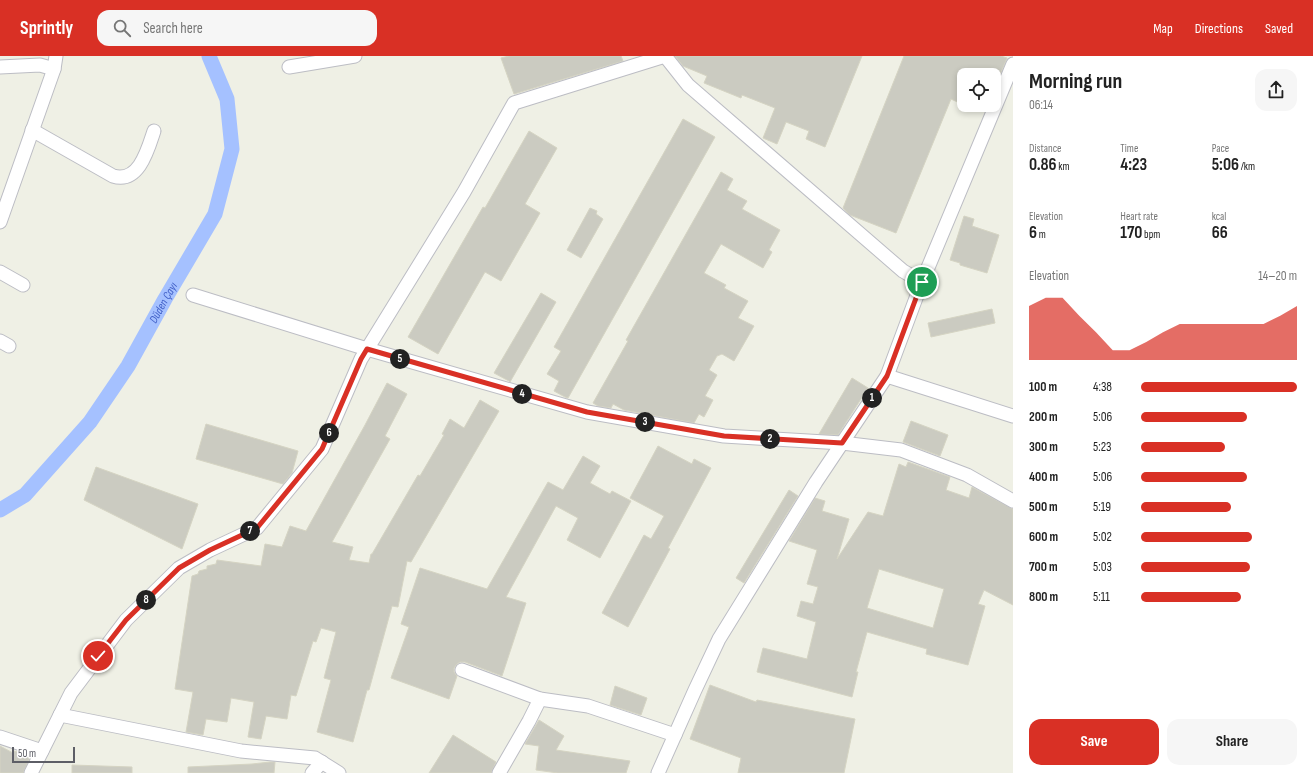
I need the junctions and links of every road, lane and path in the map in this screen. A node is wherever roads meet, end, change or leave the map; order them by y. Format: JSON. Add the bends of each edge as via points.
{"nodes":[{"id":1,"x":56,"y":56,"type":"edge"},
{"id":2,"x":355,"y":56,"type":"edge"},
{"id":3,"x":665,"y":56,"type":"edge"},
{"id":4,"x":1013,"y":64,"type":"edge"},
{"id":5,"x":0,"y":67,"type":"edge"},
{"id":6,"x":289,"y":67,"type":"dead end"},
{"id":7,"x":54,"y":69,"type":"junction"},
{"id":8,"x":32,"y":130,"type":"junction"},
{"id":9,"x":154,"y":131,"type":"dead end"},
{"id":10,"x":0,"y":222,"type":"edge"},
{"id":11,"x":0,"y":272,"type":"edge"},
{"id":12,"x":922,"y":282,"type":"junction"},
{"id":13,"x":23,"y":285,"type":"dead end"},
{"id":14,"x":193,"y":295,"type":"dead end"},
{"id":15,"x":367,"y":349,"type":"junction"},
{"id":16,"x":887,"y":376,"type":"junction"},
{"id":17,"x":1013,"y":416,"type":"edge"},
{"id":18,"x":842,"y":443,"type":"junction"},
{"id":19,"x":1013,"y":501,"type":"edge"},
{"id":20,"x":462,"y":670,"type":"dead end"},
{"id":21,"x":540,"y":699,"type":"junction"},
{"id":22,"x":60,"y":715,"type":"junction"},
{"id":23,"x":675,"y":735,"type":"junction"},
{"id":24,"x":0,"y":737,"type":"edge"},
{"id":25,"x":42,"y":751,"type":"junction"},
{"id":26,"x":322,"y":762,"type":"junction"},
{"id":27,"x":31,"y":773,"type":"edge"},
{"id":28,"x":312,"y":773,"type":"edge"},
{"id":29,"x":338,"y":773,"type":"edge"},
{"id":30,"x":499,"y":773,"type":"edge"},
{"id":31,"x":658,"y":773,"type":"edge"}],
"edges":[{"from":1,"to":7,"type":"street"},
{"from":2,"to":6,"type":"street"},
{"from":3,"to":12,"type":"street","via":[[688,86],[903,271]]},
{"from":3,"to":15,"type":"street","via":[[514,103],[464,192]]},
{"from":4,"to":12,"type":"street"},
{"from":5,"to":7,"type":"street","via":[[40,65]]},
{"from":7,"to":8,"type":"street"},
{"from":8,"to":9,"type":"street","via":[[113,176],[121,178],[128,176],[142,162]]},
{"from":8,"to":10,"type":"street"},
{"from":11,"to":13,"type":"street"},
{"from":12,"to":16,"type":"street"},
{"from":14,"to":15,"type":"street"},
{"from":15,"to":18,"type":"street","via":[[587,412],[724,436]]},
{"from":15,"to":22,"type":"street","via":[[322,449],[257,528],[179,568],[126,620],[71,693]]},
{"from":16,"to":17,"type":"street"},
{"from":16,"to":18,"type":"street"},
{"from":18,"to":19,"type":"street","via":[[901,450],[967,476]]},
{"from":18,"to":23,"type":"street","via":[[720,639]]},
{"from":20,"to":21,"type":"street"},
{"from":21,"to":23,"type":"street","via":[[588,706]]},
{"from":21,"to":30,"type":"street"},
{"from":22,"to":25,"type":"street"},
{"from":22,"to":26,"type":"street","via":[[241,751],[316,758]]},
{"from":23,"to":31,"type":"street"},
{"from":24,"to":25,"type":"street"},
{"from":25,"to":27,"type":"street"},
{"from":26,"to":28,"type":"street"},
{"from":26,"to":29,"type":"street"}]}
